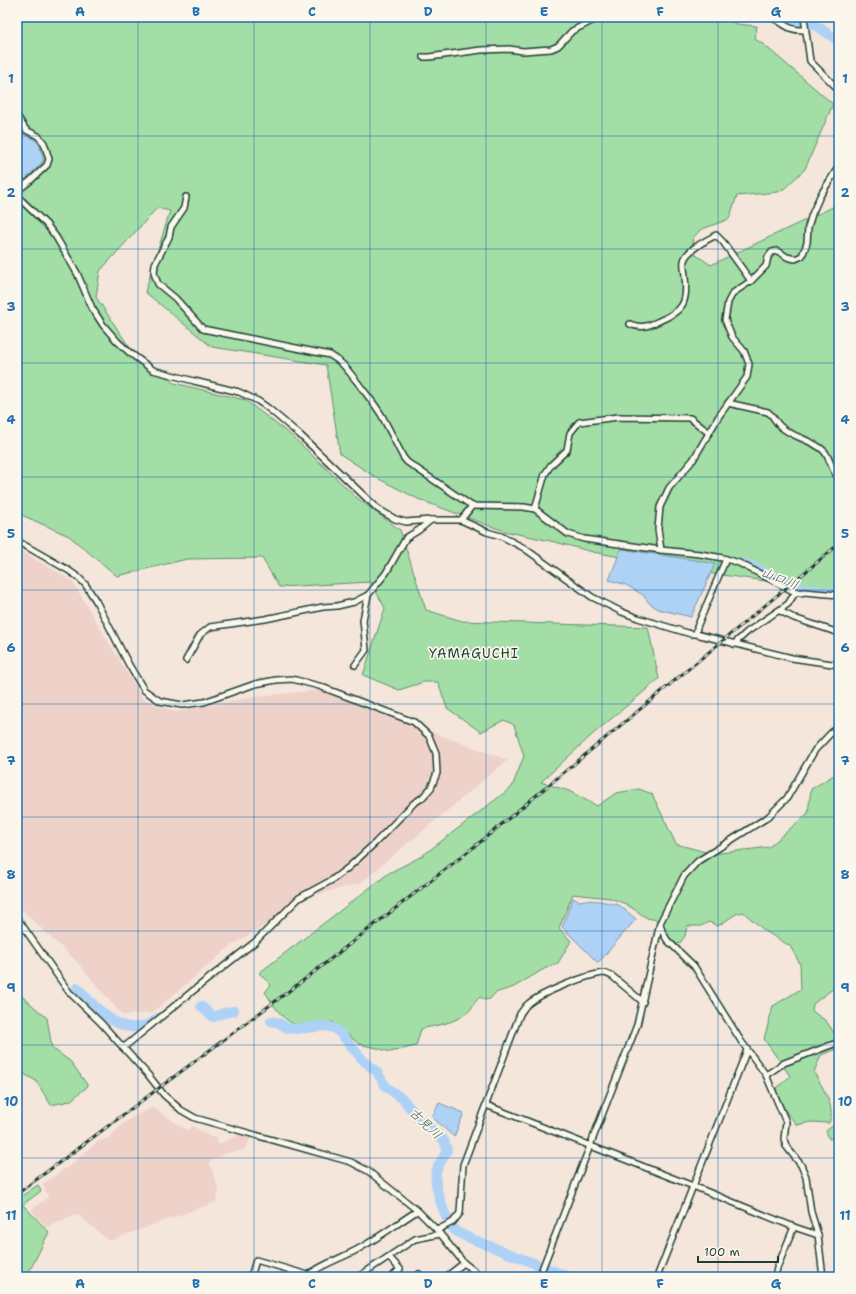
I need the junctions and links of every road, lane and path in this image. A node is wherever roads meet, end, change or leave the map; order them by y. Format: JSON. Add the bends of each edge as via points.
{"nodes":[{"id":1,"x":600,"y":17,"type":"edge"},
{"id":2,"x":622,"y":17,"type":"edge"},
{"id":3,"x":636,"y":17,"type":"edge"},
{"id":4,"x":771,"y":17,"type":"edge"},
{"id":5,"x":804,"y":19,"type":"edge"},
{"id":6,"x":805,"y":30,"type":"junction"},
{"id":7,"x":422,"y":57,"type":"dead end"},
{"id":8,"x":839,"y":90,"type":"edge"},
{"id":9,"x":17,"y":116,"type":"edge"},
{"id":10,"x":839,"y":166,"type":"edge"},
{"id":11,"x":17,"y":191,"type":"edge"},
{"id":12,"x":17,"y":196,"type":"edge"},
{"id":13,"x":186,"y":197,"type":"dead end"},
{"id":14,"x":751,"y":281,"type":"junction"},
{"id":15,"x":630,"y":324,"type":"dead end"},
{"id":16,"x":728,"y":403,"type":"junction"},
{"id":17,"x":709,"y":432,"type":"junction"},
{"id":18,"x":839,"y":478,"type":"edge"},
{"id":19,"x":472,"y":506,"type":"junction"},
{"id":20,"x":535,"y":509,"type":"junction"},
{"id":21,"x":431,"y":520,"type":"junction"},
{"id":22,"x":461,"y":520,"type":"junction"},
{"id":23,"x":17,"y":541,"type":"edge"},
{"id":24,"x":661,"y":550,"type":"junction"},
{"id":25,"x":726,"y":559,"type":"junction"},
{"id":26,"x":801,"y":593,"type":"junction"},
{"id":27,"x":368,"y":595,"type":"junction"},
{"id":28,"x":839,"y":596,"type":"edge"},
{"id":29,"x":780,"y":610,"type":"junction"},
{"id":30,"x":839,"y":633,"type":"edge"},
{"id":31,"x":696,"y":634,"type":"junction"},
{"id":32,"x":734,"y":644,"type":"junction"},
{"id":33,"x":186,"y":660,"type":"dead end"},
{"id":34,"x":355,"y":665,"type":"dead end"},
{"id":35,"x":839,"y":665,"type":"edge"},
{"id":36,"x":839,"y":727,"type":"edge"},
{"id":37,"x":17,"y":918,"type":"edge"},
{"id":38,"x":660,"y":923,"type":"junction"},
{"id":39,"x":643,"y":1002,"type":"junction"},
{"id":40,"x":839,"y":1042,"type":"edge"},
{"id":41,"x":123,"y":1048,"type":"junction"},
{"id":42,"x":747,"y":1050,"type":"junction"},
{"id":43,"x":766,"y":1075,"type":"junction"},
{"id":44,"x":486,"y":1105,"type":"junction"},
{"id":45,"x":590,"y":1145,"type":"junction"},
{"id":46,"x":693,"y":1186,"type":"junction"},
{"id":47,"x":417,"y":1210,"type":"junction"},
{"id":48,"x":794,"y":1227,"type":"junction"},
{"id":49,"x":438,"y":1232,"type":"junction"},
{"id":50,"x":818,"y":1235,"type":"junction"},
{"id":51,"x":389,"y":1257,"type":"junction"},
{"id":52,"x":464,"y":1263,"type":"junction"},
{"id":53,"x":292,"y":1271,"type":"junction"},
{"id":54,"x":309,"y":1276,"type":"edge"},
{"id":55,"x":251,"y":1277,"type":"edge"},
{"id":56,"x":290,"y":1277,"type":"edge"},
{"id":57,"x":358,"y":1277,"type":"edge"},
{"id":58,"x":392,"y":1277,"type":"edge"},
{"id":59,"x":446,"y":1277,"type":"edge"},
{"id":60,"x":482,"y":1277,"type":"edge"},
{"id":61,"x":539,"y":1277,"type":"edge"},
{"id":62,"x":657,"y":1277,"type":"edge"},
{"id":63,"x":775,"y":1277,"type":"edge"},
{"id":64,"x":823,"y":1277,"type":"edge"}],
"edges":[{"from":1,"to":7,"type":"street","via":[[572,31],[558,46],[551,49],[481,50]]},
{"from":2,"to":3,"type":"street"},
{"from":4,"to":6,"type":"street","via":[[784,26]]},
{"from":5,"to":6,"type":"street"},
{"from":6,"to":8,"type":"street","via":[[810,61]]},
{"from":9,"to":11,"type":"street","via":[[26,130],[44,142],[49,159],[47,166]]},
{"from":10,"to":14,"type":"street","via":[[812,214],[807,244],[802,256],[795,259],[778,251],[772,252],[766,266]]},
{"from":12,"to":21,"type":"street","via":[[56,237],[77,273],[92,308],[117,342],[130,353],[153,370],[239,392],[258,401],[300,436],[378,509],[406,522]]},
{"from":13,"to":19,"type":"street","via":[[184,208],[171,227],[156,264],[154,273],[158,284],[203,329],[330,356],[341,362],[374,404],[407,462]]},
{"from":14,"to":15,"type":"street","via":[[716,235],[689,252],[684,261],[687,290],[685,302],[679,310],[650,325],[636,327]]},
{"from":14,"to":16,"type":"street","via":[[732,293],[728,302],[725,320],[749,364],[747,377]]},
{"from":16,"to":17,"type":"street"},
{"from":16,"to":18,"type":"street","via":[[773,415],[779,426],[823,451]]},
{"from":17,"to":20,"type":"street","via":[[690,418],[618,417],[579,422],[570,433],[568,450],[545,474]]},
{"from":17,"to":24,"type":"street","via":[[693,460],[668,488],[660,507],[658,529]]},
{"from":19,"to":20,"type":"street"},
{"from":19,"to":22,"type":"street"},
{"from":20,"to":24,"type":"street","via":[[568,534],[597,542]]},
{"from":21,"to":22,"type":"street"},
{"from":21,"to":27,"type":"street","via":[[406,538],[386,573]]},
{"from":22,"to":31,"type":"street","via":[[524,548],[592,597],[622,612],[682,632]]},
{"from":23,"to":41,"type":"street","via":[[68,570],[85,584],[144,690],[160,700],[182,705],[204,702],[256,684],[292,679],[319,686],[414,722],[429,736],[436,753],[437,773],[431,788],[375,843],[332,880],[299,898],[255,942]]},
{"from":24,"to":25,"type":"street"},
{"from":25,"to":26,"type":"street"},
{"from":25,"to":31,"type":"street"},
{"from":26,"to":28,"type":"street"},
{"from":26,"to":29,"type":"street","via":[[795,593],[788,604]]},
{"from":27,"to":33,"type":"street","via":[[337,606],[210,626],[200,635]]},
{"from":27,"to":34,"type":"street","via":[[363,620],[366,650]]},
{"from":29,"to":30,"type":"street","via":[[794,618]]},
{"from":29,"to":32,"type":"street"},
{"from":31,"to":32,"type":"street"},
{"from":32,"to":35,"type":"street","via":[[792,658]]},
{"from":36,"to":38,"type":"street","via":[[816,750],[787,798],[768,817],[691,867]]},
{"from":37,"to":41,"type":"street","via":[[69,992]]},
{"from":38,"to":39,"type":"street"},
{"from":38,"to":42,"type":"street","via":[[667,940],[694,966]]},
{"from":39,"to":44,"type":"street","via":[[605,973],[586,977],[528,1004],[520,1014]]},
{"from":39,"to":45,"type":"street"},
{"from":40,"to":43,"type":"street","via":[[784,1063]]},
{"from":41,"to":47,"type":"street","via":[[164,1095],[189,1115],[351,1162]]},
{"from":42,"to":43,"type":"street"},
{"from":42,"to":46,"type":"street"},
{"from":43,"to":50,"type":"street","via":[[786,1122],[786,1146],[801,1165],[806,1177],[811,1212]]},
{"from":44,"to":45,"type":"street"},
{"from":44,"to":49,"type":"street","via":[[463,1165],[461,1209],[453,1222],[446,1224]]},
{"from":45,"to":46,"type":"street"},
{"from":45,"to":61,"type":"street"},
{"from":46,"to":48,"type":"street"},
{"from":46,"to":62,"type":"street"},
{"from":47,"to":49,"type":"street"},
{"from":47,"to":54,"type":"street","via":[[363,1247],[318,1267]]},
{"from":48,"to":50,"type":"street"},
{"from":48,"to":63,"type":"street"},
{"from":49,"to":51,"type":"street","via":[[415,1239]]},
{"from":49,"to":52,"type":"street"},
{"from":50,"to":64,"type":"street"},
{"from":51,"to":57,"type":"street"},
{"from":51,"to":58,"type":"street","via":[[400,1269]]},
{"from":52,"to":59,"type":"street"},
{"from":52,"to":60,"type":"street"},
{"from":53,"to":54,"type":"street"},
{"from":53,"to":55,"type":"street","via":[[256,1260]]},
{"from":53,"to":56,"type":"street"}]}
